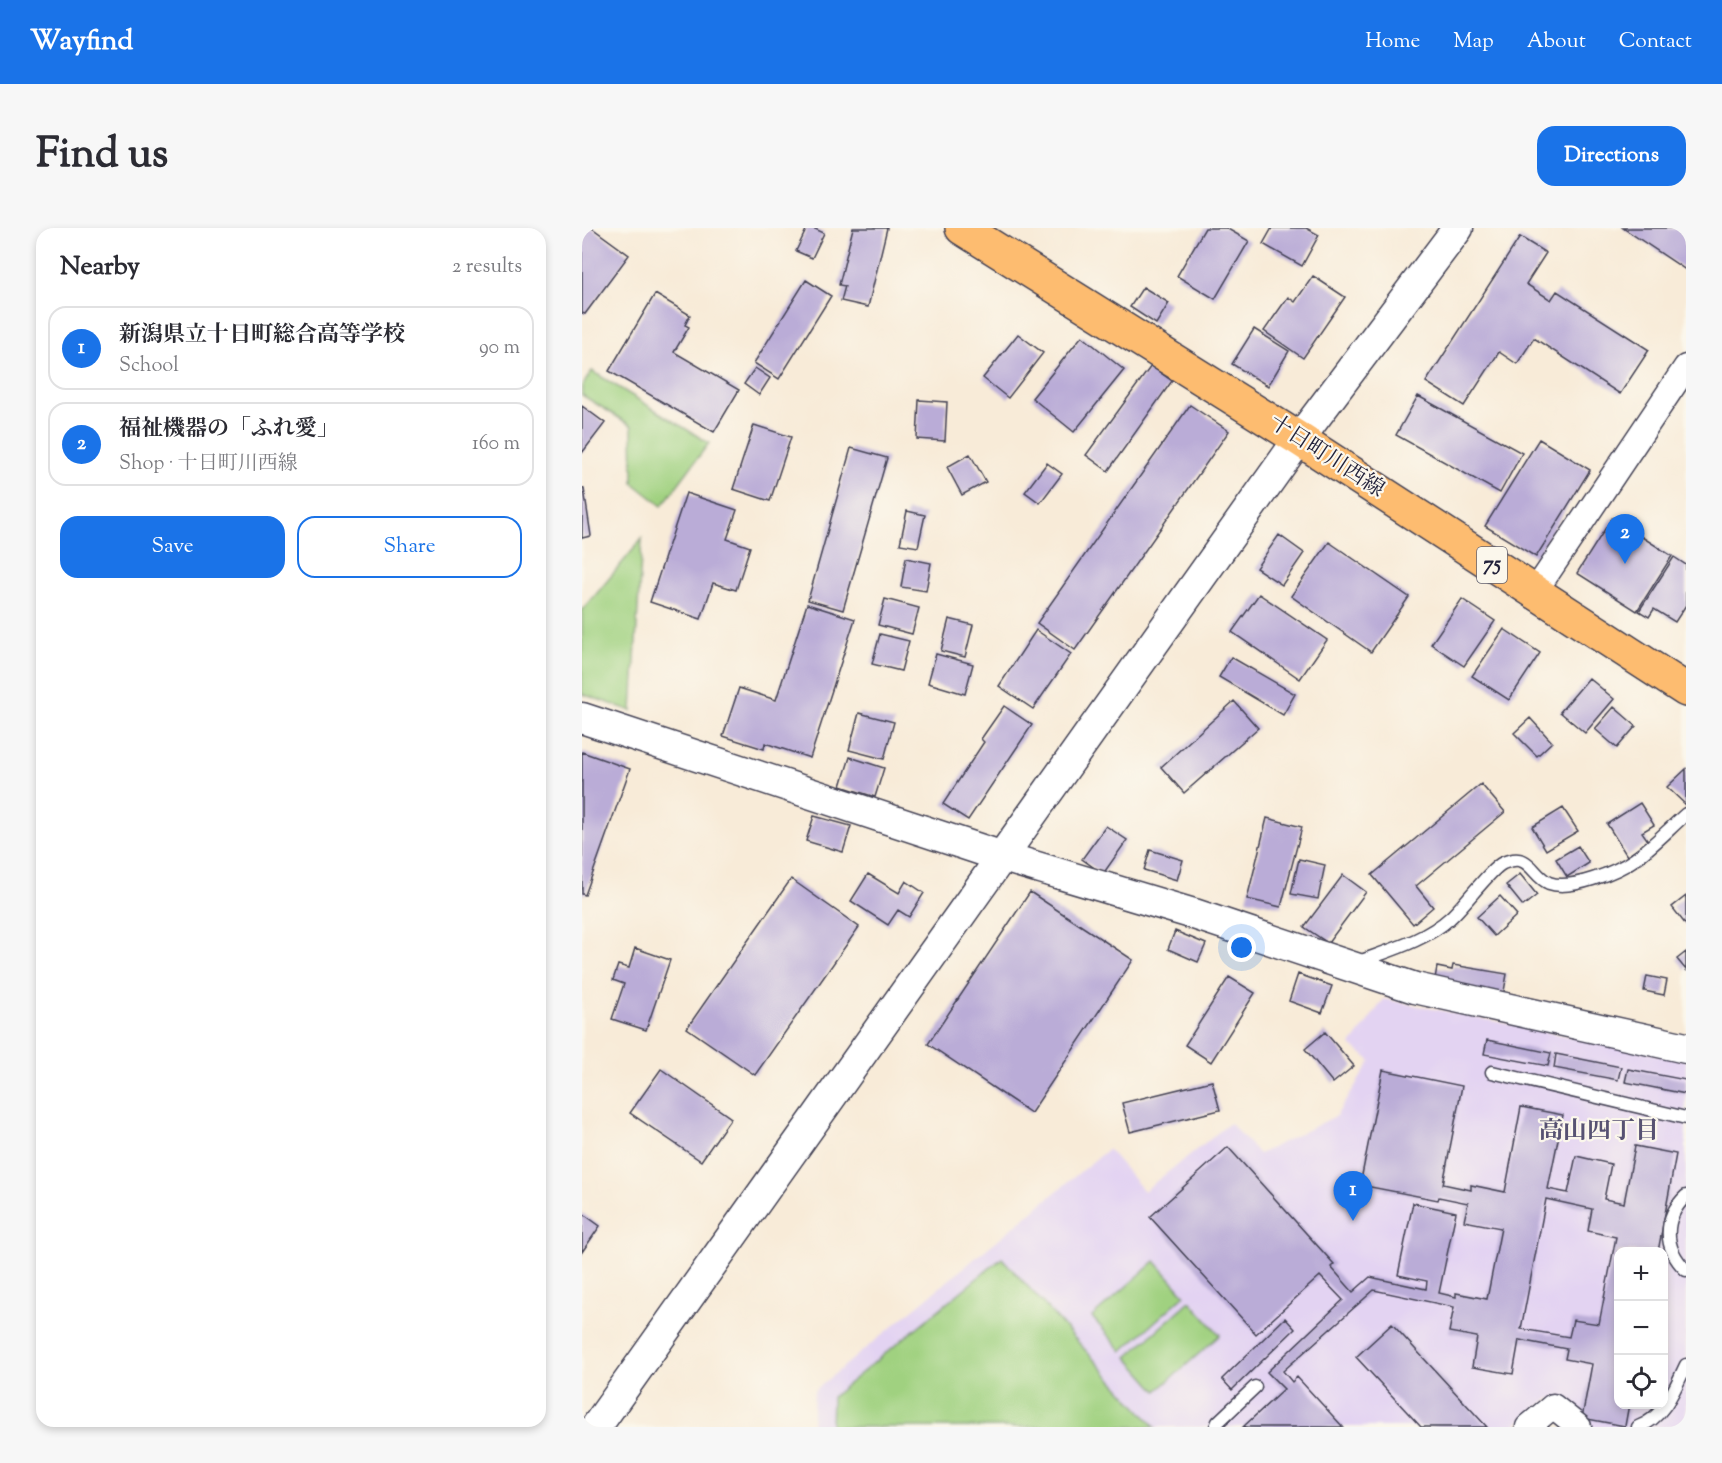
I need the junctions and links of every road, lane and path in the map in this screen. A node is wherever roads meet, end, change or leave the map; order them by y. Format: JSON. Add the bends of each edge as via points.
{"nodes":[{"id":1,"x":962,"y":228,"type":"edge"},
{"id":2,"x":1458,"y":228,"type":"edge"},
{"id":3,"x":1686,"y":368,"type":"edge"},
{"id":4,"x":1299,"y":439,"type":"junction"},
{"id":5,"x":1534,"y":593,"type":"junction"},
{"id":6,"x":1686,"y":690,"type":"edge"},
{"id":7,"x":582,"y":718,"type":"edge"},
{"id":8,"x":1686,"y":814,"type":"edge"},
{"id":9,"x":1000,"y":856,"type":"junction"},
{"id":10,"x":1349,"y":966,"type":"junction"},
{"id":11,"x":1686,"y":1048,"type":"edge"},
{"id":12,"x":1492,"y":1072,"type":"dead end"},
{"id":13,"x":1686,"y":1118,"type":"edge"},
{"id":14,"x":1686,"y":1196,"type":"edge"},
{"id":15,"x":1686,"y":1270,"type":"edge"},
{"id":16,"x":1686,"y":1365,"type":"edge"},
{"id":17,"x":1256,"y":1387,"type":"dead end"},
{"id":18,"x":596,"y":1427,"type":"edge"},
{"id":19,"x":1216,"y":1427,"type":"edge"},
{"id":20,"x":1528,"y":1427,"type":"edge"},
{"id":21,"x":1579,"y":1427,"type":"edge"},
{"id":22,"x":1638,"y":1427,"type":"edge"}],
"edges":[{"from":1,"to":4,"type":"main road","name":"十日町川西線","number":"75"},
{"from":2,"to":4,"type":"street"},
{"from":3,"to":5,"type":"street"},
{"from":4,"to":5,"type":"main road","name":"十日町川西線","number":"75"},
{"from":4,"to":9,"type":"street"},
{"from":5,"to":6,"type":"main road","name":"十日町川西線","number":"75"},
{"from":7,"to":9,"type":"street"},
{"from":8,"to":10,"type":"lane","via":[[1634,860],[1587,882],[1548,883],[1528,863],[1516,859],[1501,863],[1449,919],[1429,934]]},
{"from":9,"to":10,"type":"street","via":[[1194,914]]},
{"from":9,"to":18,"type":"street"},
{"from":10,"to":11,"type":"street","via":[[1415,988]]},
{"from":12,"to":13,"type":"lane"},
{"from":14,"to":15,"type":"lane","via":[[1677,1204],[1667,1233],[1677,1262]]},
{"from":16,"to":22,"type":"lane","via":[[1670,1399],[1647,1424]]},
{"from":17,"to":19,"type":"lane"},
{"from":20,"to":21,"type":"street","via":[[1553,1406]]}]}
